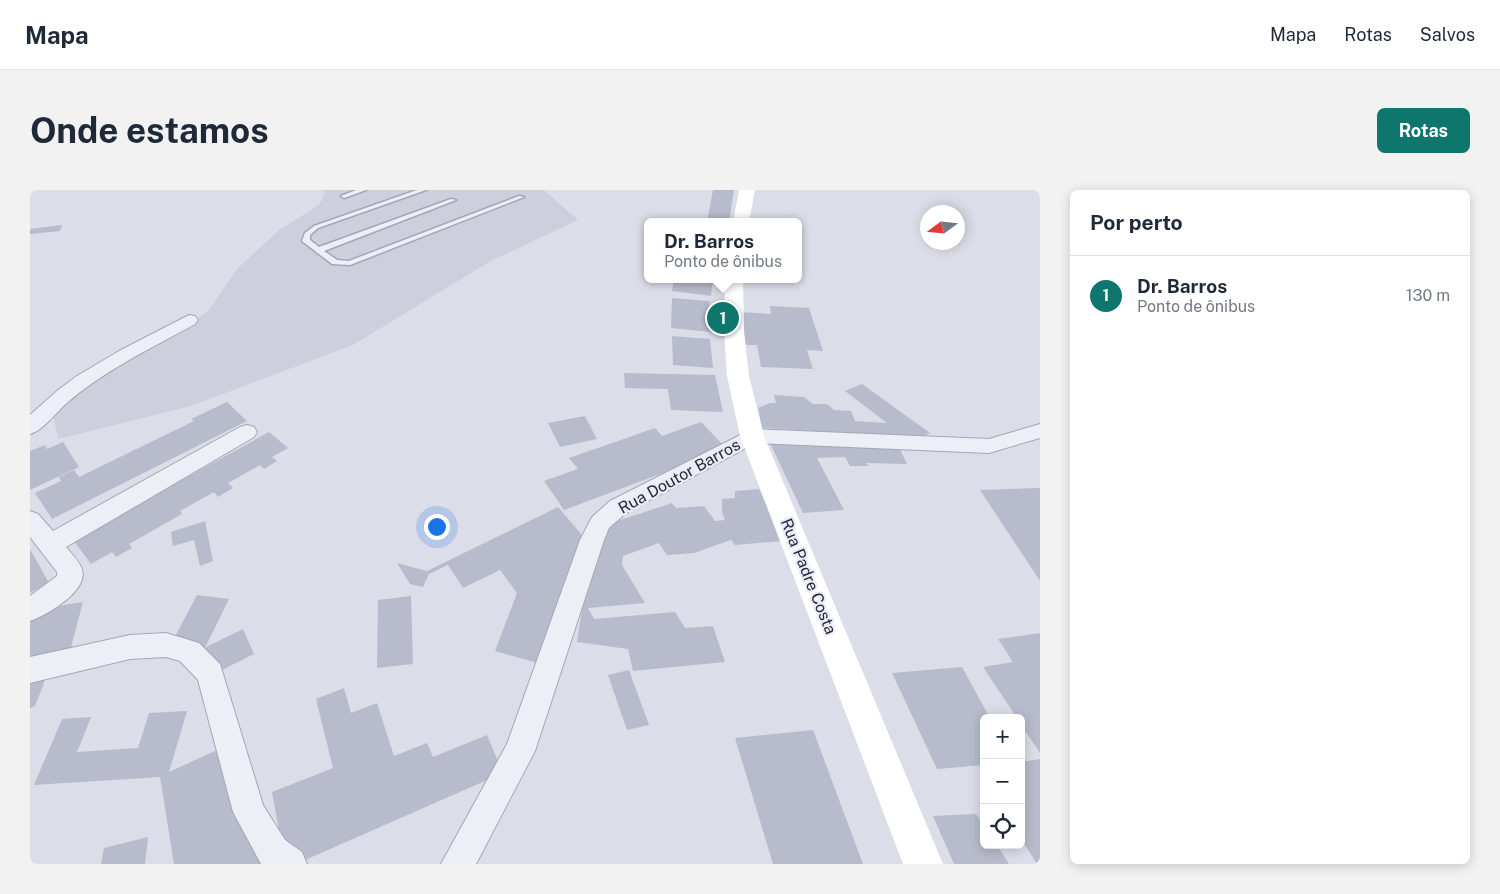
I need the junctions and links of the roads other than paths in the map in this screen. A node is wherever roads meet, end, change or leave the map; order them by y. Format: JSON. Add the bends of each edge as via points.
{"nodes":[{"id":1,"x":363,"y":190,"type":"edge"},
{"id":2,"x":423,"y":190,"type":"edge"},
{"id":3,"x":747,"y":190,"type":"edge"},
{"id":4,"x":344,"y":196,"type":"dead end"},
{"id":5,"x":521,"y":197,"type":"dead end"},
{"id":6,"x":453,"y":200,"type":"dead end"},
{"id":7,"x":741,"y":218,"type":"edge"},
{"id":8,"x":319,"y":250,"type":"junction"},
{"id":9,"x":734,"y":283,"type":"edge"},
{"id":10,"x":189,"y":320,"type":"dead end"},
{"id":11,"x":30,"y":427,"type":"edge"},
{"id":12,"x":247,"y":432,"type":"dead end"},
{"id":13,"x":1040,"y":432,"type":"edge"},
{"id":14,"x":752,"y":436,"type":"junction"},
{"id":15,"x":30,"y":520,"type":"edge"},
{"id":16,"x":50,"y":544,"type":"junction"},
{"id":17,"x":30,"y":610,"type":"edge"},
{"id":18,"x":30,"y":670,"type":"edge"},
{"id":19,"x":290,"y":864,"type":"edge"},
{"id":20,"x":458,"y":864,"type":"edge"},
{"id":21,"x":923,"y":864,"type":"edge"}],
"edges":[{"from":1,"to":4,"type":"lane"},
{"from":2,"to":8,"type":"lane","via":[[316,227],[307,234],[306,241]]},
{"from":3,"to":7,"type":"street"},
{"from":5,"to":8,"type":"lane","via":[[350,263],[335,262]]},
{"from":6,"to":8,"type":"lane"},
{"from":9,"to":14,"type":"street","name":"Rua Padre Costa","via":[[738,376]]},
{"from":10,"to":11,"type":"street","via":[[72,388]]},
{"from":12,"to":16,"type":"street"},
{"from":13,"to":14,"type":"street","name":"Rua Doutor Barros","via":[[989,446]]},
{"from":14,"to":20,"type":"street","name":"Rua Doutor Barros","via":[[618,507],[600,523],[520,751]]},
{"from":14,"to":21,"type":"street","name":"Rua Padre Costa"},
{"from":15,"to":16,"type":"street"},
{"from":16,"to":17,"type":"street","via":[[70,570],[70,580]]},
{"from":18,"to":19,"type":"street","via":[[130,647],[166,645],[189,652],[210,673],[249,812],[273,852]]}]}
